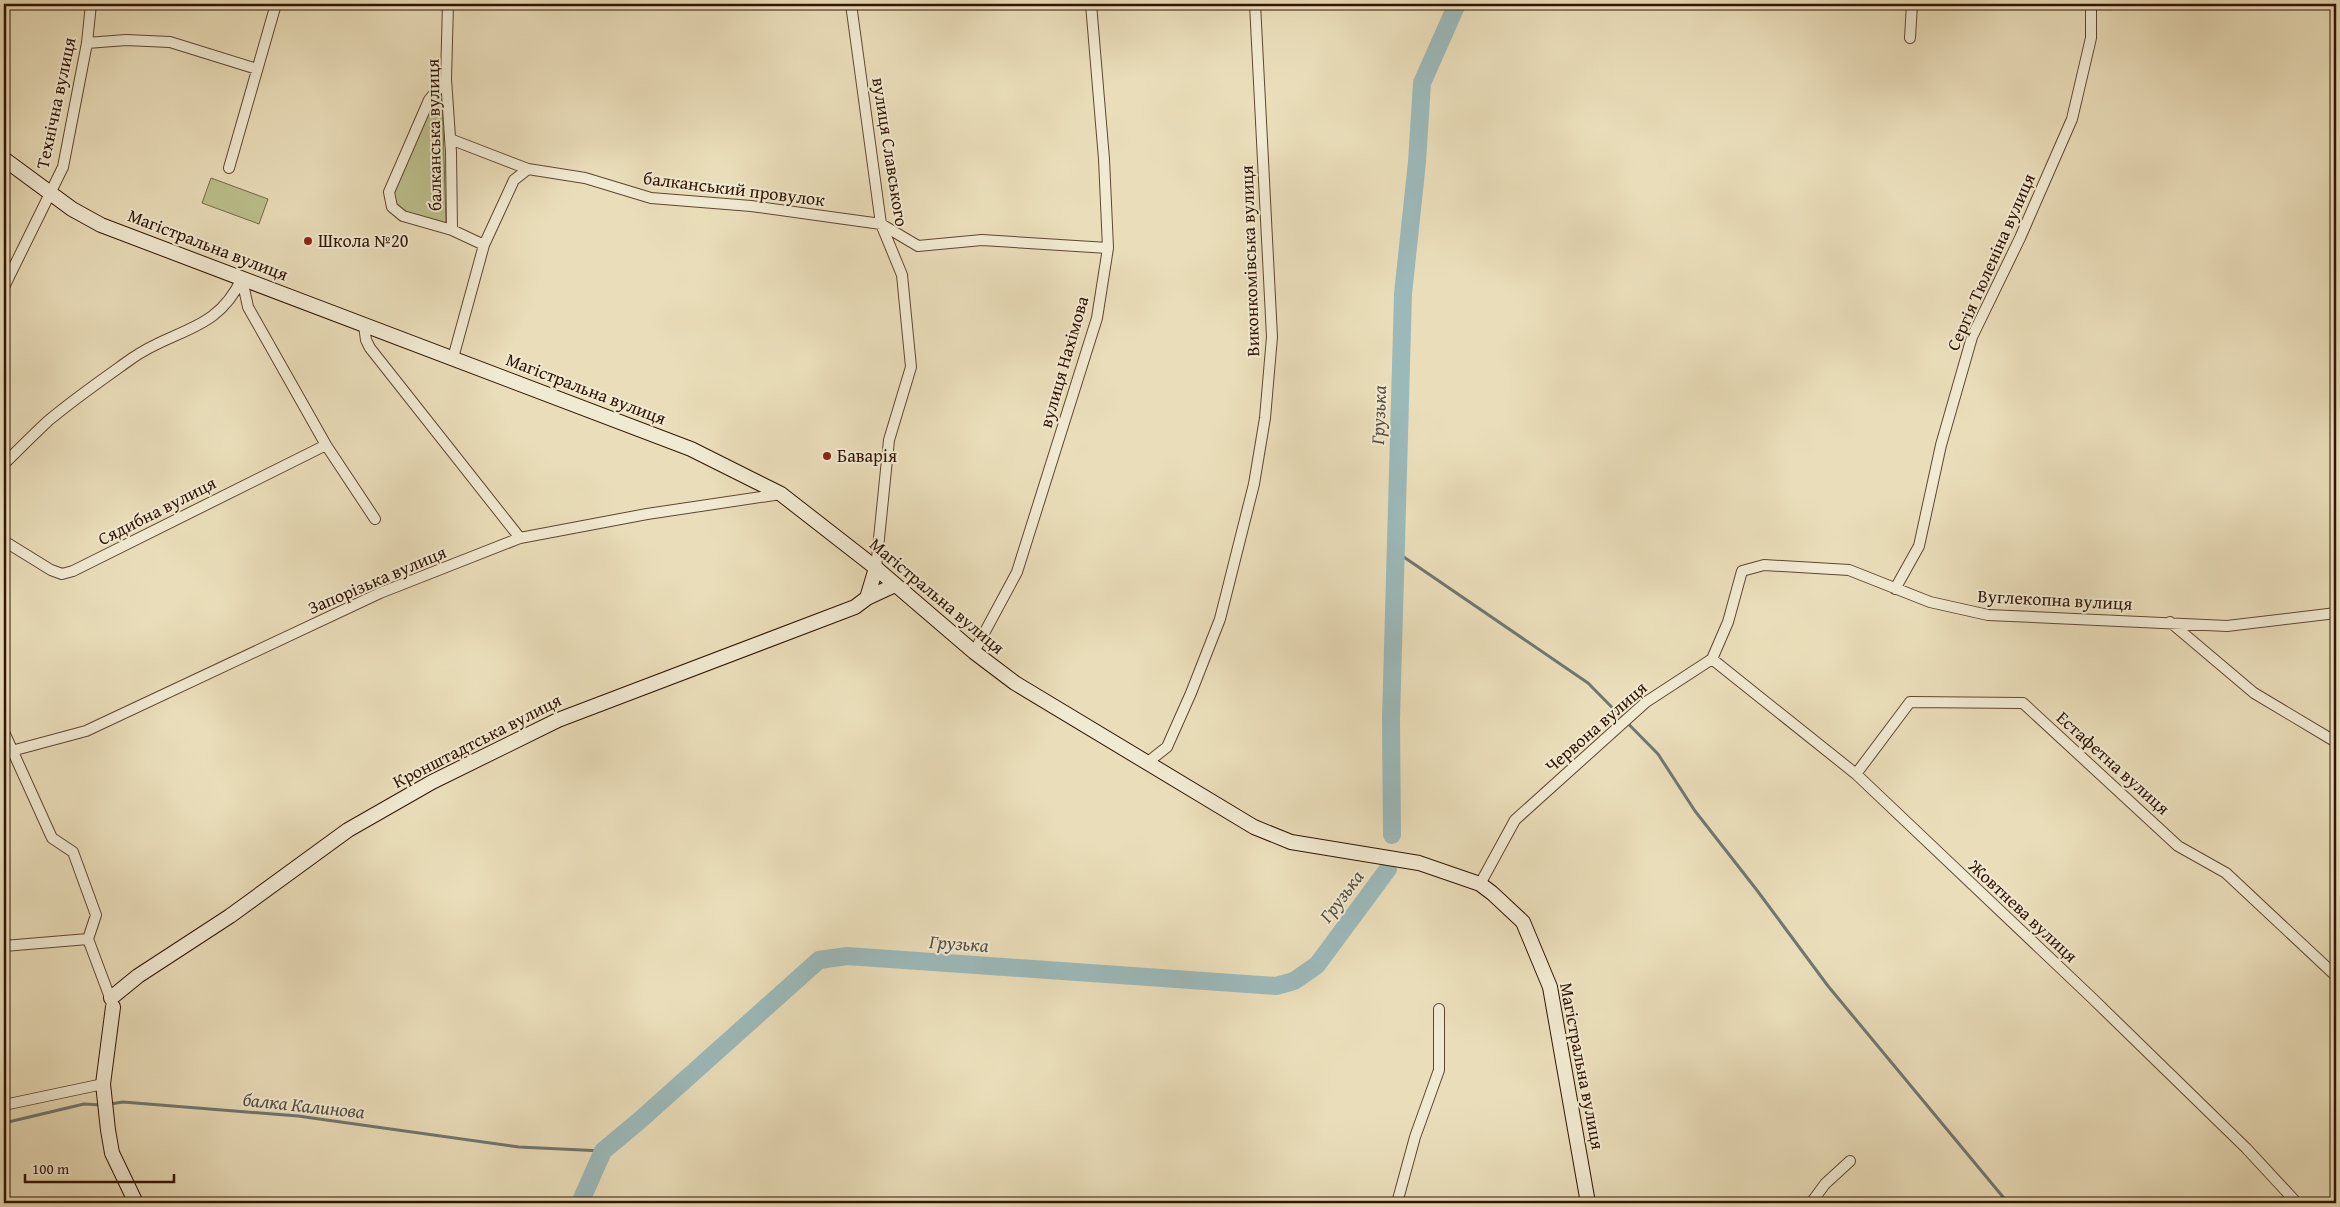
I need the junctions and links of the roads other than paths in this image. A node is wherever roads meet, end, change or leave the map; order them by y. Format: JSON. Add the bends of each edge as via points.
{"nodes":[{"id":1,"x":91,"y":4,"type":"edge"},
{"id":2,"x":276,"y":4,"type":"edge"},
{"id":3,"x":448,"y":4,"type":"edge"},
{"id":4,"x":851,"y":4,"type":"edge"},
{"id":5,"x":1091,"y":4,"type":"edge"},
{"id":6,"x":1254,"y":4,"type":"edge"},
{"id":7,"x":1912,"y":4,"type":"edge"},
{"id":8,"x":2091,"y":4,"type":"edge"},
{"id":9,"x":1910,"y":38,"type":"dead end"},
{"id":10,"x":87,"y":43,"type":"junction"},
{"id":11,"x":257,"y":69,"type":"junction"},
{"id":12,"x":446,"y":79,"type":"junction"},
{"id":13,"x":450,"y":140,"type":"junction"},
{"id":14,"x":4,"y":158,"type":"edge"},
{"id":15,"x":229,"y":168,"type":"dead end"},
{"id":16,"x":528,"y":169,"type":"junction"},
{"id":17,"x":51,"y":194,"type":"junction"},
{"id":18,"x":881,"y":224,"type":"junction"},
{"id":19,"x":452,"y":230,"type":"junction"},
{"id":20,"x":484,"y":245,"type":"junction"},
{"id":21,"x":1108,"y":248,"type":"junction"},
{"id":22,"x":242,"y":278,"type":"junction"},
{"id":23,"x":4,"y":287,"type":"edge"},
{"id":24,"x":364,"y":326,"type":"junction"},
{"id":25,"x":453,"y":358,"type":"junction"},
{"id":26,"x":326,"y":444,"type":"junction"},
{"id":27,"x":4,"y":464,"type":"edge"},
{"id":28,"x":781,"y":494,"type":"junction"},
{"id":29,"x":376,"y":519,"type":"dead end"},
{"id":30,"x":520,"y":538,"type":"junction"},
{"id":31,"x":4,"y":541,"type":"edge"},
{"id":32,"x":876,"y":568,"type":"junction"},
{"id":33,"x":895,"y":585,"type":"junction"},
{"id":34,"x":1895,"y":590,"type":"junction"},
{"id":35,"x":867,"y":598,"type":"junction"},
{"id":36,"x":2336,"y":613,"type":"edge"},
{"id":37,"x":2170,"y":622,"type":"junction"},
{"id":38,"x":974,"y":652,"type":"junction"},
{"id":39,"x":1712,"y":659,"type":"junction"},
{"id":40,"x":4,"y":732,"type":"edge"},
{"id":41,"x":2336,"y":742,"type":"edge"},
{"id":42,"x":8,"y":753,"type":"edge"},
{"id":43,"x":1148,"y":762,"type":"junction"},
{"id":44,"x":1856,"y":774,"type":"junction"},
{"id":45,"x":1480,"y":884,"type":"junction"},
{"id":46,"x":88,"y":938,"type":"junction"},
{"id":47,"x":4,"y":946,"type":"edge"},
{"id":48,"x":2336,"y":976,"type":"edge"},
{"id":49,"x":112,"y":1002,"type":"junction"},
{"id":50,"x":1439,"y":1009,"type":"dead end"},
{"id":51,"x":103,"y":1084,"type":"junction"},
{"id":52,"x":4,"y":1105,"type":"edge"},
{"id":53,"x":1850,"y":1161,"type":"dead end"},
{"id":54,"x":136,"y":1203,"type":"edge"},
{"id":55,"x":1397,"y":1203,"type":"edge"},
{"id":56,"x":1588,"y":1203,"type":"edge"},
{"id":57,"x":1811,"y":1203,"type":"edge"},
{"id":58,"x":2298,"y":1203,"type":"edge"}],
"edges":[{"from":1,"to":10,"type":"street","name":"Технічна вулиця"},
{"from":2,"to":11,"type":"street"},
{"from":3,"to":12,"type":"street","name":"балканська вулиця"},
{"from":4,"to":18,"type":"street","name":"вулиця Славського"},
{"from":5,"to":21,"type":"street","name":"вулиця Нахімова"},
{"from":6,"to":43,"type":"street","name":"Виконкомівська вулиця","via":[[1272,337],[1265,418],[1254,484],[1220,619],[1167,746]]},
{"from":7,"to":9,"type":"street"},
{"from":8,"to":34,"type":"street","name":"Сергія Тюленіна вулиця","via":[[2091,38],[2072,119],[1972,337],[1941,445],[1919,546]]},
{"from":10,"to":11,"type":"street","via":[[126,40],[170,42]]},
{"from":10,"to":17,"type":"street","name":"Технічна вулиця","via":[[63,167]]},
{"from":11,"to":15,"type":"street"},
{"from":12,"to":13,"type":"street","name":"балканська вулиця"},
{"from":12,"to":19,"type":"street","via":[[429,100],[389,192],[392,207],[403,216]]},
{"from":13,"to":16,"type":"street","name":"балканський провулок"},
{"from":13,"to":19,"type":"street","name":"балканська вулиця"},
{"from":14,"to":17,"type":"main road","name":"Магістральна вулиця"},
{"from":16,"to":18,"type":"street","name":"балканський провулок","via":[[585,178],[651,198],[751,206]]},
{"from":16,"to":20,"type":"street","via":[[514,180]]},
{"from":17,"to":22,"type":"main road","name":"Магістральна вулиця","via":[[100,225]]},
{"from":17,"to":23,"type":"street","name":"Технічна вулиця"},
{"from":18,"to":21,"type":"street","name":"балканський провулок","via":[[918,246],[982,240]]},
{"from":18,"to":32,"type":"street","name":"вулиця Славського","via":[[902,275],[911,367],[889,440]]},
{"from":19,"to":20,"type":"street","name":"балканська вулиця"},
{"from":20,"to":25,"type":"street"},
{"from":21,"to":38,"type":"street","name":"вулиця Нахімова","via":[[1097,318],[1017,572]]},
{"from":22,"to":24,"type":"main road","name":"Магістральна вулиця"},
{"from":22,"to":26,"type":"street","via":[[248,307]]},
{"from":22,"to":27,"type":"street","via":[[234,296],[218,313],[199,326],[132,358],[48,421]]},
{"from":24,"to":25,"type":"main road","name":"Магістральна вулиця"},
{"from":24,"to":30,"type":"street","via":[[370,348]]},
{"from":25,"to":28,"type":"main road","name":"Магістральна вулиця","via":[[691,449]]},
{"from":26,"to":29,"type":"street"},
{"from":26,"to":31,"type":"street","name":"Сядибна вулиця","via":[[73,571],[62,574],[51,570]]},
{"from":28,"to":30,"type":"street","name":"Запорізька вулиця","via":[[647,514]]},
{"from":28,"to":32,"type":"main road","name":"Магістральна вулиця"},
{"from":30,"to":42,"type":"street","name":"Запорізька вулиця","via":[[380,593],[86,731]]},
{"from":32,"to":33,"type":"main road","name":"Магістральна вулиця"},
{"from":32,"to":35,"type":"main road"},
{"from":33,"to":35,"type":"main road","name":"Кронштадтська вулиця"},
{"from":33,"to":38,"type":"main road","name":"Магістральна вулиця"},
{"from":34,"to":37,"type":"street","name":"Вуглекопна вулиця","via":[[1988,616]]},
{"from":34,"to":39,"type":"street","name":"Вуглекопна вулиця","via":[[1849,570],[1764,565],[1742,572],[1728,622]]},
{"from":35,"to":49,"type":"main road","name":"Кронштадтська вулиця","via":[[855,607],[558,720],[432,782],[348,830],[230,916],[138,976]]},
{"from":36,"to":37,"type":"street","name":"Вуглекопна вулиця","via":[[2227,626]]},
{"from":37,"to":41,"type":"street","via":[[2254,693]]},
{"from":38,"to":43,"type":"main road","name":"Магістральна вулиця","via":[[1015,683]]},
{"from":39,"to":44,"type":"street","name":"Жовтнева вулиця"},
{"from":39,"to":45,"type":"street","name":"Червона вулиця","via":[[1646,702],[1515,820]]},
{"from":40,"to":42,"type":"street"},
{"from":42,"to":46,"type":"street","via":[[52,838],[73,852],[96,915]]},
{"from":43,"to":45,"type":"main road","name":"Магістральна вулиця","via":[[1254,827],[1291,842],[1420,863]]},
{"from":44,"to":48,"type":"street","name":"Естафетна вулиця","via":[[1910,702],[2023,703],[2178,846],[2226,873]]},
{"from":44,"to":58,"type":"street","name":"Жовтнева вулиця","via":[[2246,1148]]},
{"from":45,"to":56,"type":"main road","name":"Магістральна вулиця","via":[[1523,922],[1550,987]]},
{"from":46,"to":47,"type":"street"},
{"from":46,"to":49,"type":"street"},
{"from":49,"to":51,"type":"main road"},
{"from":50,"to":55,"type":"street","via":[[1439,1070]]},
{"from":51,"to":52,"type":"street"},
{"from":51,"to":54,"type":"main road","via":[[112,1153]]},
{"from":53,"to":57,"type":"street","via":[[1825,1184]]}]}
